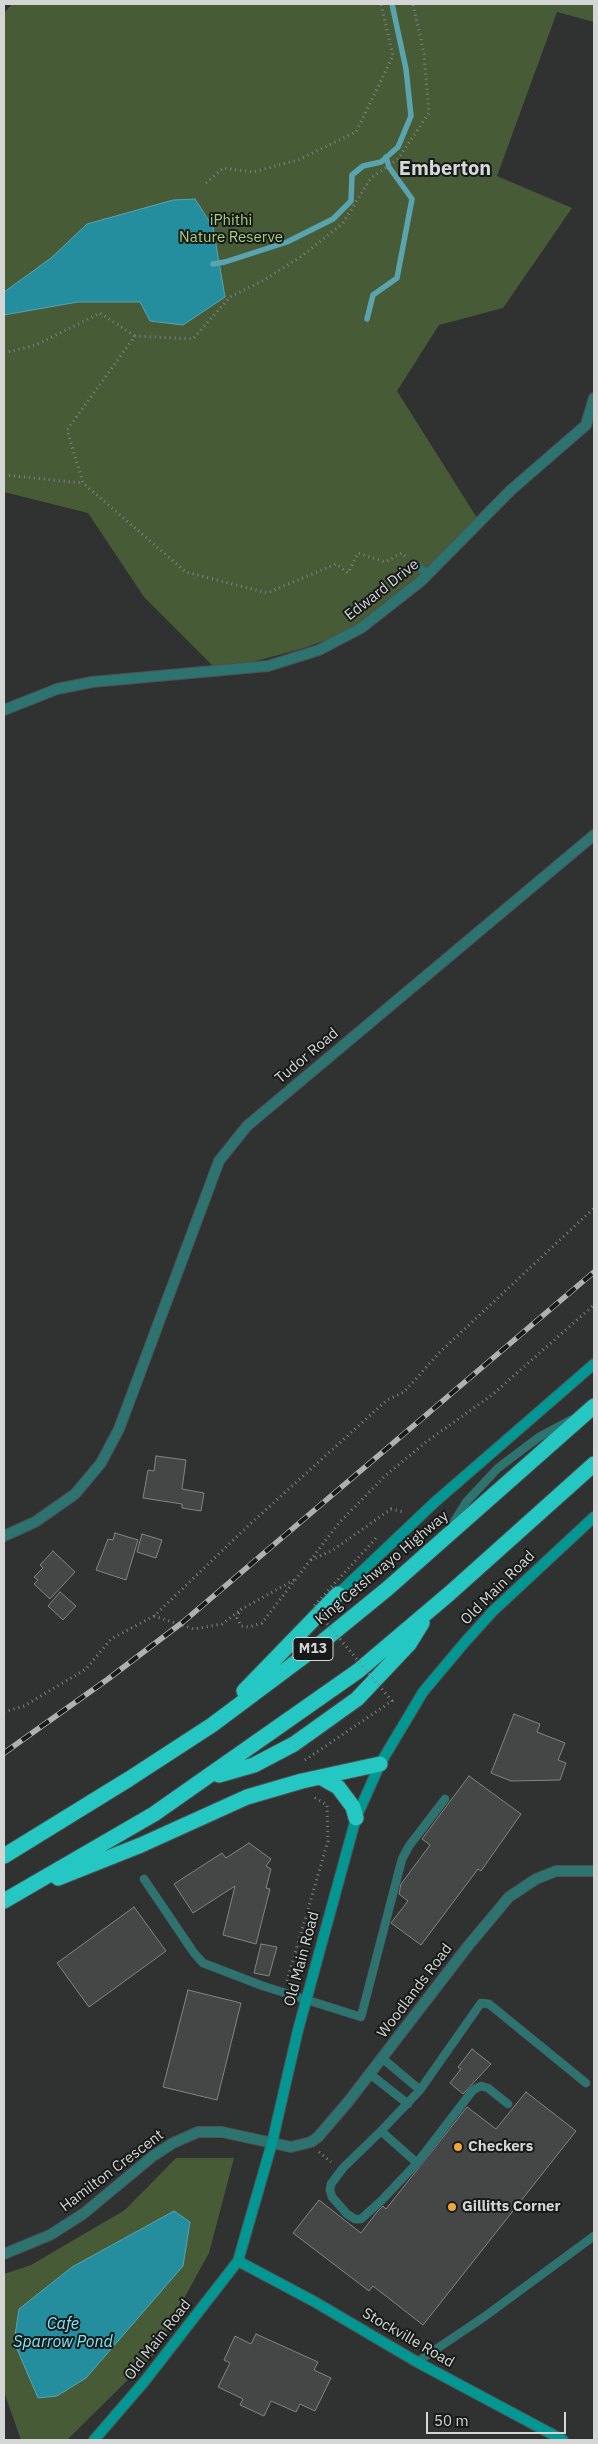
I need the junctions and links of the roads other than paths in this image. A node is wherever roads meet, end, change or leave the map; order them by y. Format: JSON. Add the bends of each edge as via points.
{"nodes":[{"id":1,"x":594,"y":398,"type":"edge"},
{"id":2,"x":590,"y":424,"type":"edge"},
{"id":3,"x":414,"y":564,"type":"road end"},
{"id":4,"x":428,"y":574,"type":"junction"},
{"id":5,"x":4,"y":710,"type":"edge"},
{"id":6,"x":594,"y":835,"type":"edge"},
{"id":7,"x":594,"y":1364,"type":"edge"},
{"id":8,"x":592,"y":1408,"type":"edge"},
{"id":9,"x":594,"y":1464,"type":"edge"},
{"id":10,"x":594,"y":1517,"type":"edge"},
{"id":11,"x":4,"y":1536,"type":"edge"},
{"id":12,"x":338,"y":1594,"type":"joint"},
{"id":13,"x":429,"y":1611,"type":"junction"},
{"id":14,"x":212,"y":1724,"type":"junction"},
{"id":15,"x":380,"y":1764,"type":"junction"},
{"id":16,"x":206,"y":1778,"type":"junction"},
{"id":17,"x":322,"y":1778,"type":"junction"},
{"id":18,"x":446,"y":1799,"type":"dead end"},
{"id":19,"x":356,"y":1818,"type":"junction"},
{"id":20,"x":4,"y":1856,"type":"edge"},
{"id":21,"x":594,"y":1871,"type":"edge"},
{"id":22,"x":144,"y":1879,"type":"dead end"},
{"id":23,"x":6,"y":1900,"type":"edge"},
{"id":24,"x":307,"y":2000,"type":"junction"},
{"id":25,"x":382,"y":2058,"type":"junction"},
{"id":26,"x":370,"y":2074,"type":"junction"},
{"id":27,"x":586,"y":2083,"type":"dead end"},
{"id":28,"x":420,"y":2090,"type":"junction"},
{"id":29,"x":408,"y":2104,"type":"junction"},
{"id":30,"x":508,"y":2104,"type":"dead end"},
{"id":31,"x":381,"y":2131,"type":"junction"},
{"id":32,"x":272,"y":2143,"type":"junction"},
{"id":33,"x":417,"y":2163,"type":"junction"},
{"id":34,"x":594,"y":2236,"type":"edge"},
{"id":35,"x":4,"y":2254,"type":"edge"},
{"id":36,"x":238,"y":2260,"type":"junction"},
{"id":37,"x":417,"y":2362,"type":"junction"},
{"id":38,"x":94,"y":2440,"type":"edge"},
{"id":39,"x":563,"y":2440,"type":"edge"}],
"edges":[{"from":1,"to":2,"type":"street","name":"Edward Drive"},
{"from":2,"to":4,"type":"street","name":"Edward Drive","via":[[505,496]]},
{"from":3,"to":4,"type":"lane"},
{"from":4,"to":5,"type":"street","name":"Edward Drive","via":[[361,628],[319,650],[268,666],[92,682],[57,689]]},
{"from":6,"to":11,"type":"street","name":"Tudor Road","via":[[247,1126],[219,1161],[119,1430],[101,1463],[75,1494],[35,1522]]},
{"from":7,"to":12,"type":"street","via":[[435,1502]]},
{"from":8,"to":14,"type":"highway","name":"King Cetshwayo Highway","number":"M13","via":[[444,1540],[311,1651]]},
{"from":9,"to":13,"type":"highway"},
{"from":10,"to":15,"type":"street","name":"Old Main Road","via":[[493,1611],[465,1642],[424,1692]]},
{"from":12,"to":14,"type":"highway"},
{"from":13,"to":16,"type":"highway","via":[[358,1671]]},
{"from":13,"to":16,"type":"highway","via":[[408,1644],[386,1669],[334,1716],[294,1744],[254,1765]]},
{"from":14,"to":20,"type":"highway","name":"King Cetshwayo Highway","number":"M13"},
{"from":15,"to":17,"type":"highway"},
{"from":15,"to":19,"type":"street","name":"Old Main Road"},
{"from":16,"to":23,"type":"highway","via":[[154,1814]]},
{"from":17,"to":19,"type":"highway","via":[[338,1786]]},
{"from":17,"to":23,"type":"highway","via":[[247,1797]]},
{"from":18,"to":24,"type":"lane","via":[[408,1846],[402,1859],[361,2017]]},
{"from":19,"to":24,"type":"street","name":"Old Main Road"},
{"from":21,"to":25,"type":"street","name":"Woodlands Road","via":[[556,1871],[536,1879],[509,1897]]},
{"from":22,"to":24,"type":"lane","via":[[203,1963]]},
{"from":24,"to":32,"type":"street","name":"Old Main Road"},
{"from":25,"to":26,"type":"street","name":"Woodlands Road"},
{"from":25,"to":28,"type":"lane"},
{"from":26,"to":29,"type":"lane"},
{"from":26,"to":32,"type":"street","name":"Woodlands Road","via":[[327,2128],[311,2142],[296,2147]]},
{"from":27,"to":28,"type":"lane","via":[[484,2002]]},
{"from":28,"to":29,"type":"lane"},
{"from":29,"to":31,"type":"lane"},
{"from":30,"to":33,"type":"lane","via":[[488,2088],[480,2086],[473,2090]]},
{"from":31,"to":33,"type":"lane"},
{"from":31,"to":33,"type":"lane","via":[[331,2184],[332,2197],[347,2214],[361,2219]]},
{"from":32,"to":35,"type":"street","name":"Hamilton Crescent","via":[[222,2132],[198,2132],[153,2156],[83,2214],[50,2235]]},
{"from":32,"to":36,"type":"street","name":"Old Main Road"},
{"from":34,"to":37,"type":"lane"},
{"from":36,"to":37,"type":"street","name":"Stockville Road"},
{"from":36,"to":38,"type":"street","name":"Old Main Road","via":[[144,2382]]},
{"from":37,"to":39,"type":"street","name":"Stockville Road"}]}
